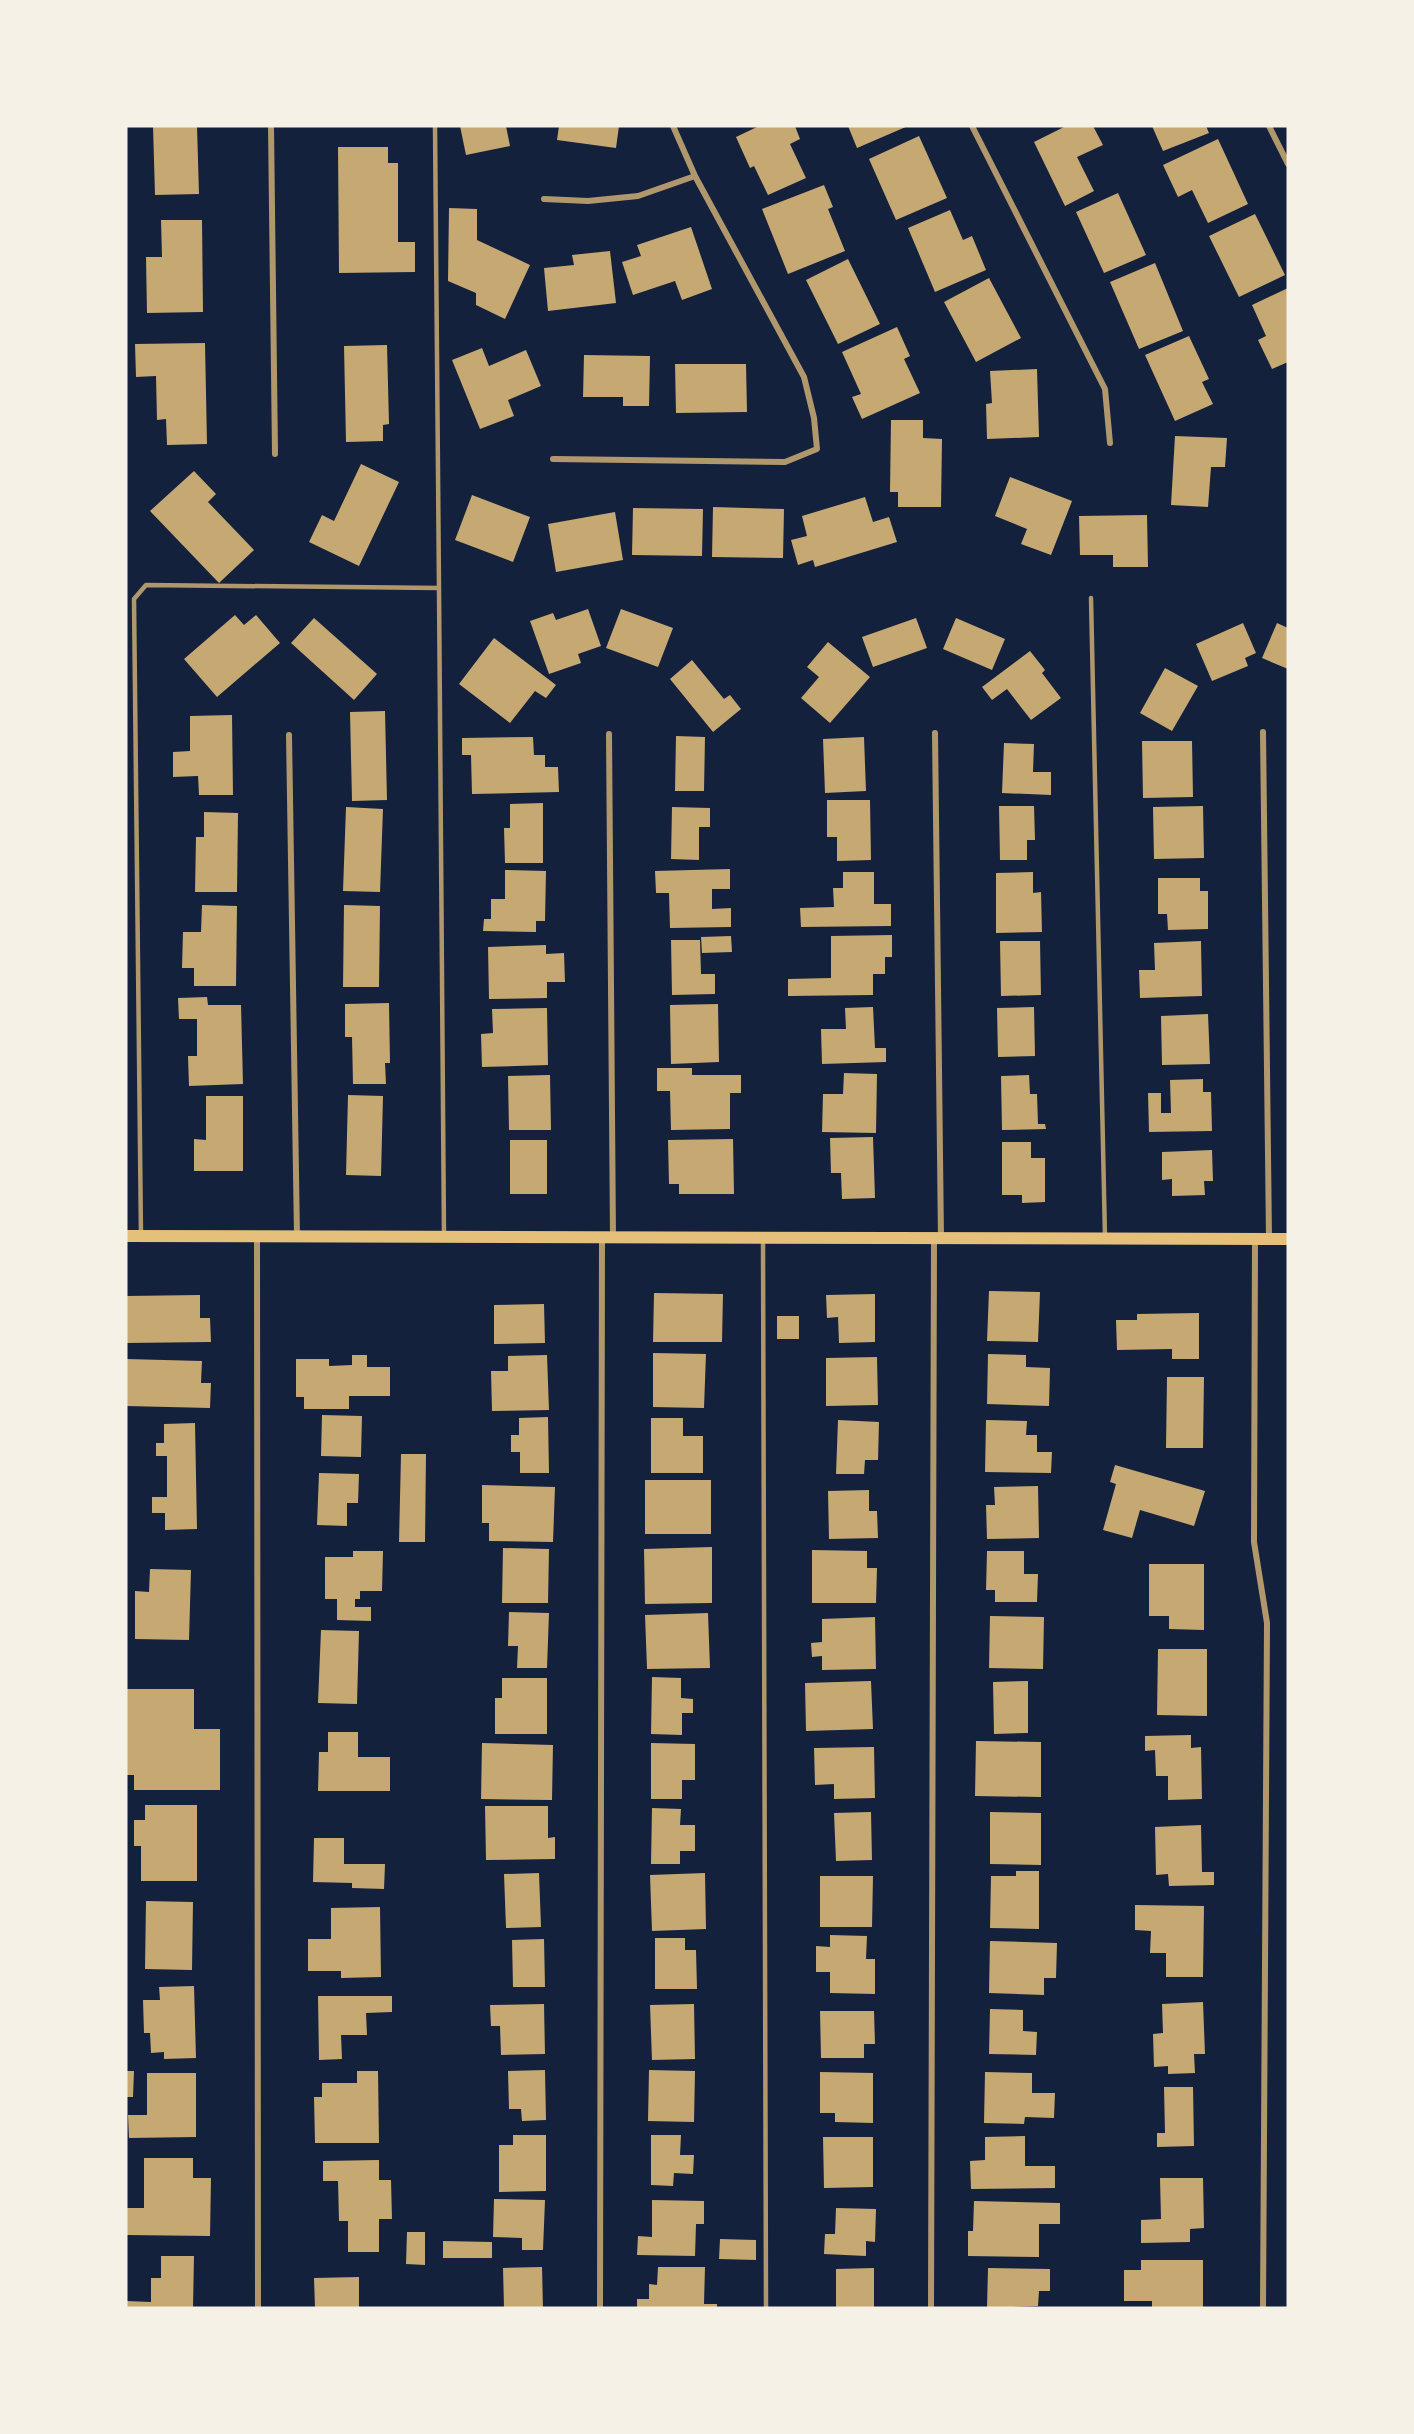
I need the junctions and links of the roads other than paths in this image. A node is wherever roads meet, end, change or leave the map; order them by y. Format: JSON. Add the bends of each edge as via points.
{"nodes":[{"id":1,"x":271,"y":126,"type":"edge"},
{"id":2,"x":435,"y":126,"type":"edge"},
{"id":3,"x":673,"y":126,"type":"edge"},
{"id":4,"x":972,"y":126,"type":"edge"},
{"id":5,"x":1269,"y":126,"type":"edge"},
{"id":6,"x":1288,"y":164,"type":"edge"},
{"id":7,"x":695,"y":176,"type":"junction"},
{"id":8,"x":544,"y":199,"type":"dead end"},
{"id":9,"x":1110,"y":443,"type":"dead end"},
{"id":10,"x":275,"y":454,"type":"dead end"},
{"id":11,"x":553,"y":459,"type":"dead end"},
{"id":12,"x":439,"y":588,"type":"junction"},
{"id":13,"x":1091,"y":598,"type":"dead end"},
{"id":14,"x":1263,"y":732,"type":"dead end"},
{"id":15,"x":935,"y":733,"type":"dead end"},
{"id":16,"x":609,"y":734,"type":"dead end"},
{"id":17,"x":289,"y":735,"type":"dead end"},
{"id":18,"x":126,"y":1236,"type":"edge"},
{"id":19,"x":141,"y":1236,"type":"junction"},
{"id":20,"x":257,"y":1236,"type":"junction"},
{"id":21,"x":297,"y":1236,"type":"junction"},
{"id":22,"x":444,"y":1237,"type":"junction"},
{"id":23,"x":607,"y":1238,"type":"junction"},
{"id":24,"x":763,"y":1239,"type":"junction"},
{"id":25,"x":937,"y":1239,"type":"junction"},
{"id":26,"x":1105,"y":1239,"type":"junction"},
{"id":27,"x":1255,"y":1239,"type":"junction"},
{"id":28,"x":1269,"y":1239,"type":"junction"},
{"id":29,"x":1288,"y":1239,"type":"edge"},
{"id":30,"x":258,"y":2308,"type":"edge"},
{"id":31,"x":600,"y":2308,"type":"edge"},
{"id":32,"x":766,"y":2308,"type":"edge"},
{"id":33,"x":931,"y":2308,"type":"edge"},
{"id":34,"x":1263,"y":2308,"type":"edge"}],
"edges":[{"from":1,"to":10,"type":"street"},
{"from":2,"to":12,"type":"lane"},
{"from":3,"to":7,"type":"street"},
{"from":4,"to":9,"type":"street","via":[[1105,389]]},
{"from":5,"to":6,"type":"street"},
{"from":7,"to":8,"type":"street","via":[[638,196],[588,201]]},
{"from":7,"to":11,"type":"street","via":[[804,377],[817,449],[785,462]]},
{"from":12,"to":19,"type":"lane","via":[[146,585],[134,599]]},
{"from":12,"to":22,"type":"lane"},
{"from":13,"to":26,"type":"lane"},
{"from":14,"to":28,"type":"street"},
{"from":15,"to":25,"type":"street"},
{"from":16,"to":23,"type":"street"},
{"from":17,"to":21,"type":"street"},
{"from":18,"to":19,"type":"main road"},
{"from":19,"to":20,"type":"main road"},
{"from":20,"to":21,"type":"main road"},
{"from":20,"to":30,"type":"street"},
{"from":21,"to":22,"type":"main road"},
{"from":22,"to":23,"type":"main road"},
{"from":23,"to":24,"type":"main road"},
{"from":23,"to":31,"type":"street"},
{"from":24,"to":25,"type":"main road"},
{"from":24,"to":32,"type":"lane"},
{"from":25,"to":26,"type":"main road"},
{"from":25,"to":33,"type":"street"},
{"from":26,"to":27,"type":"main road"},
{"from":27,"to":28,"type":"main road"},
{"from":27,"to":34,"type":"street","via":[[1254,1542],[1267,1623]]},
{"from":28,"to":29,"type":"main road"}]}
